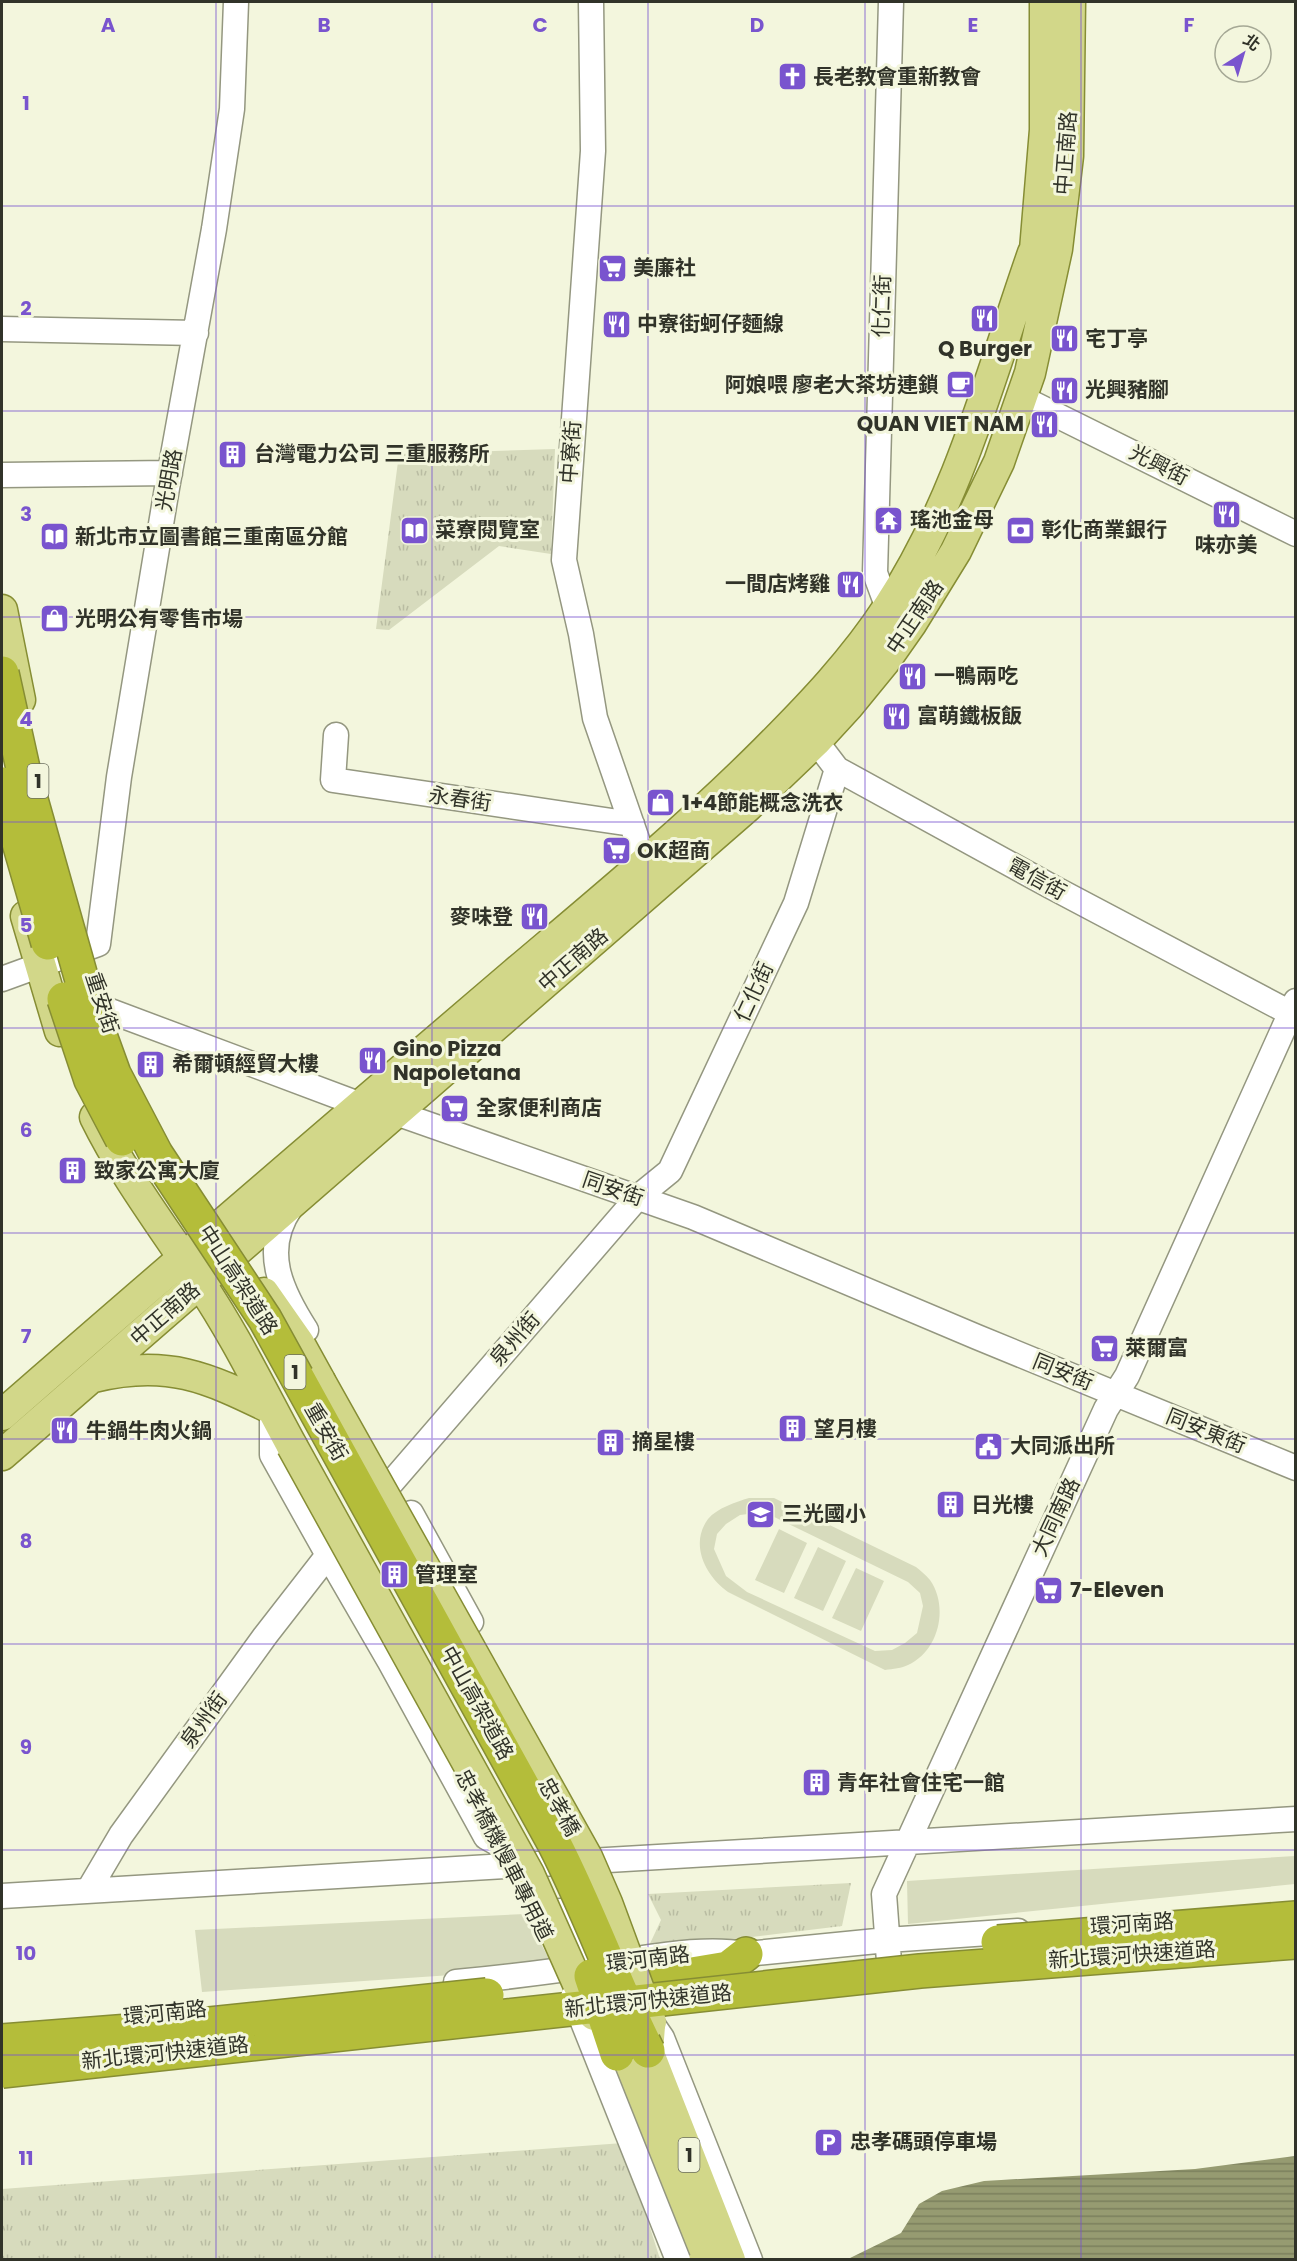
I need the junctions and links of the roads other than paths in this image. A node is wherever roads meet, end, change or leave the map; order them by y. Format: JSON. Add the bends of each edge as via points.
{"nodes":[{"id":1,"x":236,"y":2,"type":"edge"},
{"id":2,"x":591,"y":2,"type":"edge"},
{"id":3,"x":891,"y":2,"type":"edge"},
{"id":4,"x":1025,"y":2,"type":"edge"},
{"id":5,"x":1045,"y":2,"type":"edge"},
{"id":6,"x":1070,"y":2,"type":"edge"},
{"id":7,"x":1034,"y":253,"type":"junction"},
{"id":8,"x":2,"y":329,"type":"edge"},
{"id":9,"x":196,"y":333,"type":"junction"},
{"id":10,"x":1000,"y":348,"type":"junction"},
{"id":11,"x":1026,"y":386,"type":"junction"},
{"id":12,"x":170,"y":473,"type":"junction"},
{"id":13,"x":2,"y":475,"type":"edge"},
{"id":14,"x":1296,"y":534,"type":"edge"},
{"id":15,"x":888,"y":608,"type":"junction"},
{"id":16,"x":2,"y":610,"type":"edge"},
{"id":17,"x":2,"y":673,"type":"edge"},
{"id":18,"x":799,"y":718,"type":"junction"},
{"id":19,"x":336,"y":735,"type":"dead end"},
{"id":20,"x":815,"y":742,"type":"junction"},
{"id":21,"x":837,"y":769,"type":"junction"},
{"id":22,"x":2,"y":784,"type":"edge"},
{"id":23,"x":632,"y":824,"type":"junction"},
{"id":24,"x":2,"y":832,"type":"edge"},
{"id":25,"x":645,"y":862,"type":"junction"},
{"id":26,"x":654,"y":890,"type":"junction"},
{"id":27,"x":85,"y":949,"type":"junction"},
{"id":28,"x":40,"y":965,"type":"junction"},
{"id":29,"x":2,"y":980,"type":"edge"},
{"id":30,"x":102,"y":1008,"type":"junction"},
{"id":31,"x":1294,"y":1010,"type":"edge"},
{"id":32,"x":361,"y":1105,"type":"junction"},
{"id":33,"x":396,"y":1113,"type":"junction"},
{"id":34,"x":638,"y":1197,"type":"junction"},
{"id":35,"x":294,"y":1202,"type":"junction"},
{"id":36,"x":218,"y":1226,"type":"junction"},
{"id":37,"x":237,"y":1252,"type":"junction"},
{"id":38,"x":182,"y":1257,"type":"junction"},
{"id":39,"x":200,"y":1283,"type":"junction"},
{"id":40,"x":272,"y":1288,"type":"junction"},
{"id":41,"x":234,"y":1336,"type":"junction"},
{"id":42,"x":92,"y":1377,"type":"junction"},
{"id":43,"x":1116,"y":1394,"type":"junction"},
{"id":44,"x":272,"y":1409,"type":"junction"},
{"id":45,"x":2,"y":1415,"type":"edge"},
{"id":46,"x":2,"y":1455,"type":"edge"},
{"id":47,"x":1296,"y":1468,"type":"edge"},
{"id":48,"x":392,"y":1482,"type":"junction"},
{"id":49,"x":328,"y":1555,"type":"junction"},
{"id":50,"x":391,"y":1622,"type":"junction"},
{"id":51,"x":525,"y":1723,"type":"junction"},
{"id":52,"x":500,"y":1738,"type":"junction"},
{"id":53,"x":475,"y":1751,"type":"junction"},
{"id":54,"x":447,"y":1766,"type":"junction"},
{"id":55,"x":1296,"y":1819,"type":"edge"},
{"id":56,"x":908,"y":1842,"type":"junction"},
{"id":57,"x":571,"y":1864,"type":"junction"},
{"id":58,"x":539,"y":1866,"type":"junction"},
{"id":59,"x":88,"y":1892,"type":"junction"},
{"id":60,"x":2,"y":1896,"type":"edge"},
{"id":61,"x":1296,"y":1911,"type":"edge"},
{"id":62,"x":1296,"y":1918,"type":"edge"},
{"id":63,"x":887,"y":1940,"type":"junction"},
{"id":64,"x":1296,"y":1942,"type":"edge"},
{"id":65,"x":746,"y":1954,"type":"joint"},
{"id":66,"x":890,"y":1975,"type":"junction"},
{"id":67,"x":606,"y":1990,"type":"junction"},
{"id":68,"x":2,"y":2029,"type":"edge"},
{"id":69,"x":2,"y":2041,"type":"edge"},
{"id":70,"x":639,"y":2042,"type":"junction"},
{"id":71,"x":2,"y":2055,"type":"edge"},
{"id":72,"x":2,"y":2071,"type":"edge"},
{"id":73,"x":2,"y":2079,"type":"edge"},
{"id":74,"x":678,"y":2259,"type":"edge"},
{"id":75,"x":699,"y":2259,"type":"edge"},
{"id":76,"x":730,"y":2259,"type":"edge"},
{"id":77,"x":750,"y":2259,"type":"edge"}],
"edges":[{"from":1,"to":9,"type":"street","name":"光明路","via":[[232,109]]},
{"from":2,"to":23,"type":"street","name":"中寮街","via":[[593,151],[564,560],[596,718]]},
{"from":3,"to":15,"type":"street","name":"化仁街","via":[[875,573]]},
{"from":4,"to":10,"type":"main road","name":"中正南路","via":[[1027,132]]},
{"from":5,"to":7,"type":"main road","via":[[1045,130]]},
{"from":6,"to":11,"type":"main road","name":"中正南路","via":[[1068,156],[1057,249]]},
{"from":7,"to":10,"type":"main road","name":"中正南路"},
{"from":7,"to":11,"type":"main road","name":"中正南路"},
{"from":8,"to":9,"type":"street"},
{"from":9,"to":12,"type":"street","name":"光明路"},
{"from":10,"to":15,"type":"main road","name":"中正南路","via":[[957,475]]},
{"from":11,"to":14,"type":"street","name":"光興街"},
{"from":11,"to":20,"type":"main road","name":"中正南路","via":[[999,462],[935,587],[885,661]]},
{"from":12,"to":13,"type":"street"},
{"from":12,"to":27,"type":"street","name":"光明路","via":[[119,777],[98,944]]},
{"from":15,"to":18,"type":"main road","name":"中正南路"},
{"from":16,"to":27,"type":"main road","name":"重安街","number":"1","via":[[32,756]]},
{"from":17,"to":70,"type":"highway","name":"中山高架道路","number":"1","bridge":true,"via":[[26,782],[89,1005],[114,1074],[156,1154],[266,1319],[549,1833],[575,1883]]},
{"from":18,"to":20,"type":"street","name":"電信街"},
{"from":18,"to":25,"type":"main road","name":"中正南路"},
{"from":19,"to":23,"type":"street","name":"永春街","via":[[333,780]]},
{"from":20,"to":21,"type":"street","name":"電信街"},
{"from":20,"to":26,"type":"main road","name":"中正南路"},
{"from":21,"to":31,"type":"street","name":"電信街","via":[[1052,887]]},
{"from":21,"to":34,"type":"street","name":"仁化街","via":[[792,912],[670,1171]]},
{"from":22,"to":70,"type":"highway","name":"中山高架道路","number":"1","bridge":true,"via":[[78,1046],[109,1116],[158,1200],[201,1259],[261,1356]]},
{"from":23,"to":25,"type":"street","name":"中寮街"},
{"from":24,"to":28,"type":"main road","name":"重安街","number":"1"},
{"from":25,"to":26,"type":"street","name":"中寮街"},
{"from":25,"to":32,"type":"main road","name":"中正南路"},
{"from":26,"to":33,"type":"main road","name":"中正南路"},
{"from":27,"to":28,"type":"street"},
{"from":27,"to":30,"type":"main road","name":"重安街","number":"1"},
{"from":28,"to":29,"type":"street"},
{"from":28,"to":38,"type":"main road","name":"重安街","number":"1","via":[[86,1098],[135,1190]]},
{"from":30,"to":32,"type":"street","name":"同安街"},
{"from":30,"to":36,"type":"main road","name":"重安街","number":"1","via":[[129,1080],[184,1176]]},
{"from":31,"to":43,"type":"street","name":"大同南路"},
{"from":32,"to":33,"type":"street","name":"同安街"},
{"from":32,"to":36,"type":"main road","name":"中正南路"},
{"from":33,"to":34,"type":"street","name":"同安街"},
{"from":33,"to":35,"type":"main road","name":"中正南路"},
{"from":34,"to":43,"type":"street","name":"同安街"},
{"from":34,"to":48,"type":"street","name":"泉州街"},
{"from":35,"to":37,"type":"main road","name":"中正南路"},
{"from":35,"to":40,"type":"street","name":"重安街","via":[[278,1235]]},
{"from":36,"to":37,"type":"main road","name":"重安街","number":"1"},
{"from":36,"to":38,"type":"main road","name":"中正南路"},
{"from":37,"to":39,"type":"main road","name":"中正南路"},
{"from":37,"to":40,"type":"main road","name":"重安街","number":"1"},
{"from":38,"to":39,"type":"main road","name":"重安街","number":"1"},
{"from":38,"to":45,"type":"main road","name":"中正南路"},
{"from":39,"to":41,"type":"main road","name":"重安街","number":"1"},
{"from":39,"to":42,"type":"main road","name":"中正南路"},
{"from":40,"to":48,"type":"street","name":"重安街","via":[[292,1309],[324,1357]]},
{"from":40,"to":52,"type":"street","name":"重安街","via":[[300,1386]]},
{"from":40,"to":70,"type":"main road","name":"忠孝橋","number":"1","bridge":true,"via":[[320,1381],[587,1857],[607,1903]]},
{"from":41,"to":44,"type":"main road","name":"重安街","number":"1"},
{"from":41,"to":53,"type":"street","name":"重安街","via":[[267,1373]]},
{"from":42,"to":44,"type":"main road","via":[[124,1370],[181,1372],[211,1380]]},
{"from":42,"to":46,"type":"main road","name":"中正南路"},
{"from":43,"to":47,"type":"street","name":"同安東街"},
{"from":43,"to":56,"type":"street","name":"大同南路"},
{"from":44,"to":49,"type":"street","name":"重安街","via":[[272,1455]]},
{"from":44,"to":50,"type":"main road","name":"忠孝橋","number":"1","bridge":true},
{"from":48,"to":51,"type":"street","name":"重安街"},
{"from":49,"to":54,"type":"street","name":"重安街"},
{"from":49,"to":59,"type":"street","name":"泉州街","via":[[128,1826]]},
{"from":50,"to":70,"type":"main road","name":"忠孝橋","number":"1","bridge":true,"via":[[529,1874],[586,2002]]},
{"from":50,"to":74,"type":"street","name":"忠孝橋機慢車專用道","bridge":true,"via":[[399,1659],[538,1916]]},
{"from":51,"to":52,"type":"street"},
{"from":51,"to":57,"type":"street","name":"重安街","via":[[584,1832]]},
{"from":52,"to":53,"type":"street"},
{"from":52,"to":57,"type":"street","name":"重安街"},
{"from":53,"to":54,"type":"street"},
{"from":53,"to":58,"type":"street","name":"重安街"},
{"from":54,"to":58,"type":"street","name":"重安街","via":[[486,1837]]},
{"from":55,"to":56,"type":"street"},
{"from":56,"to":57,"type":"street"},
{"from":56,"to":63,"type":"street","name":"大同南路","via":[[884,1894]]},
{"from":57,"to":58,"type":"street"},
{"from":57,"to":67,"type":"street","name":"重安街","via":[[598,1924]]},
{"from":58,"to":59,"type":"street"},
{"from":58,"to":67,"type":"street","name":"重安街","via":[[571,1936]]},
{"from":59,"to":60,"type":"street"},
{"from":61,"to":63,"type":"street","name":"環河南路"},
{"from":62,"to":69,"type":"highway","name":"新北環河快速道路","bridge":true,"via":[[918,1949],[181,2027]]},
{"from":63,"to":65,"type":"street","name":"環河南路"},
{"from":63,"to":66,"type":"street","name":"大同南路"},
{"from":64,"to":66,"type":"street"},
{"from":64,"to":72,"type":"highway","name":"新北環河快速道路","bridge":true,"via":[[920,1971]]},
{"from":65,"to":67,"type":"highway","via":[[728,1968]]},
{"from":66,"to":67,"type":"street","via":[[691,1997]]},
{"from":67,"to":68,"type":"street","name":"環河南路","via":[[540,1974]]},
{"from":67,"to":71,"type":"highway"},
{"from":67,"to":73,"type":"street","via":[[548,2020]]},
{"from":70,"to":75,"type":"main road","name":"忠孝橋","number":"1"},
{"from":70,"to":76,"type":"main road","name":"忠孝橋","number":"1"},
{"from":70,"to":77,"type":"street","via":[[662,2038]]}]}
